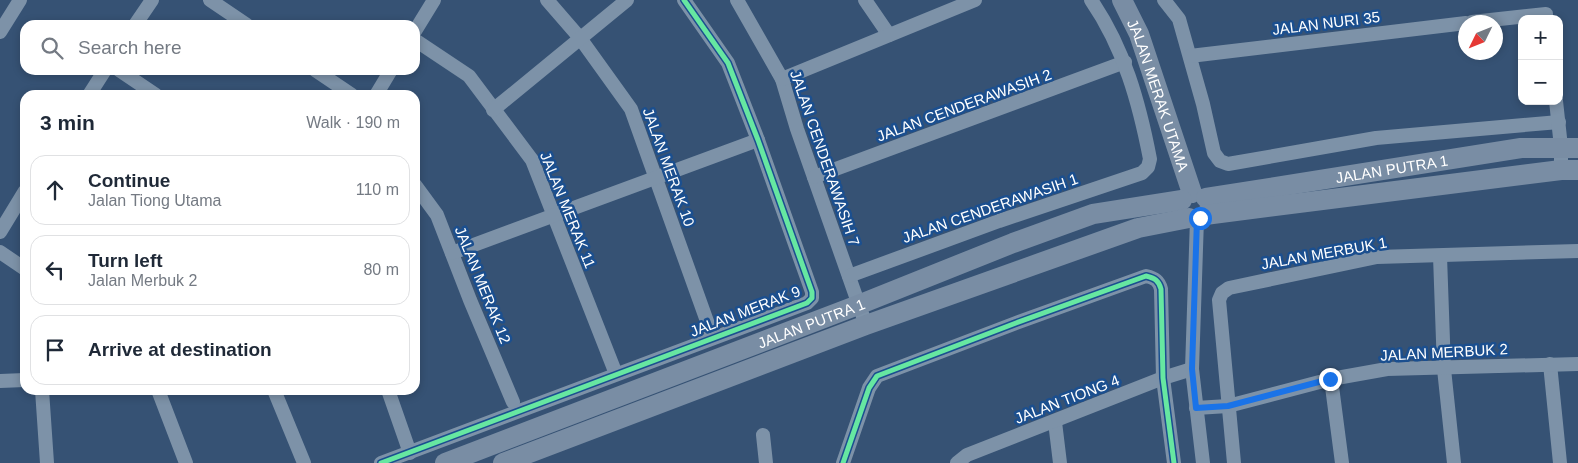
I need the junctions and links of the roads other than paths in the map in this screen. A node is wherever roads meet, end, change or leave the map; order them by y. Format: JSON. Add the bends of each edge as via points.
{"nodes":[{"id":1,"x":20,"y":0,"type":"edge"},
{"id":2,"x":152,"y":0,"type":"edge"},
{"id":3,"x":210,"y":0,"type":"edge"},
{"id":4,"x":434,"y":0,"type":"edge"},
{"id":5,"x":547,"y":0,"type":"edge"},
{"id":6,"x":626,"y":0,"type":"edge"},
{"id":7,"x":684,"y":0,"type":"edge"},
{"id":8,"x":737,"y":0,"type":"edge"},
{"id":9,"x":865,"y":0,"type":"edge"},
{"id":10,"x":975,"y":0,"type":"edge"},
{"id":11,"x":1091,"y":0,"type":"edge"},
{"id":12,"x":1122,"y":0,"type":"edge"},
{"id":13,"x":1164,"y":0,"type":"edge"},
{"id":14,"x":950,"y":4,"type":"edge"},
{"id":15,"x":1545,"y":11,"type":"edge"},
{"id":16,"x":1503,"y":17,"type":"edge"},
{"id":17,"x":139,"y":20,"type":"edge"},
{"id":18,"x":240,"y":20,"type":"edge"},
{"id":19,"x":420,"y":23,"type":"edge"},
{"id":20,"x":1458,"y":24,"type":"edge"},
{"id":21,"x":0,"y":32,"type":"edge"},
{"id":22,"x":889,"y":35,"type":"junction"},
{"id":23,"x":580,"y":38,"type":"junction"},
{"id":24,"x":420,"y":43,"type":"edge"},
{"id":25,"x":1190,"y":56,"type":"junction"},
{"id":26,"x":1125,"y":62,"type":"junction"},
{"id":27,"x":103,"y":75,"type":"edge"},
{"id":28,"x":126,"y":75,"type":"edge"},
{"id":29,"x":322,"y":75,"type":"edge"},
{"id":30,"x":389,"y":75,"type":"edge"},
{"id":31,"x":782,"y":79,"type":"junction"},
{"id":32,"x":92,"y":90,"type":"edge"},
{"id":33,"x":149,"y":90,"type":"edge"},
{"id":34,"x":345,"y":90,"type":"edge"},
{"id":35,"x":379,"y":90,"type":"edge"},
{"id":36,"x":1557,"y":105,"type":"edge"},
{"id":37,"x":494,"y":110,"type":"junction"},
{"id":38,"x":1559,"y":122,"type":"junction"},
{"id":39,"x":758,"y":140,"type":"junction"},
{"id":40,"x":1569,"y":147,"type":"edge"},
{"id":41,"x":1569,"y":170,"type":"edge"},
{"id":42,"x":814,"y":177,"type":"junction"},
{"id":43,"x":656,"y":178,"type":"junction"},
{"id":44,"x":420,"y":192,"type":"edge"},
{"id":45,"x":20,"y":199,"type":"edge"},
{"id":46,"x":1195,"y":207,"type":"junction"},
{"id":47,"x":554,"y":216,"type":"junction"},
{"id":48,"x":0,"y":232,"type":"edge"},
{"id":49,"x":1578,"y":251,"type":"edge"},
{"id":50,"x":0,"y":252,"type":"edge"},
{"id":51,"x":452,"y":254,"type":"junction"},
{"id":52,"x":1440,"y":256,"type":"junction"},
{"id":53,"x":20,"y":266,"type":"edge"},
{"id":54,"x":849,"y":276,"type":"junction"},
{"id":55,"x":858,"y":305,"type":"junction"},
{"id":56,"x":866,"y":325,"type":"junction"},
{"id":57,"x":712,"y":338,"type":"junction"},
{"id":58,"x":1550,"y":364,"type":"junction"},
{"id":59,"x":1578,"y":364,"type":"edge"},
{"id":60,"x":1444,"y":368,"type":"junction"},
{"id":61,"x":1192,"y":369,"type":"junction"},
{"id":62,"x":616,"y":374,"type":"junction"},
{"id":63,"x":1163,"y":378,"type":"junction"},
{"id":64,"x":1330,"y":379,"type":"junction"},
{"id":65,"x":20,"y":380,"type":"edge"},
{"id":66,"x":0,"y":381,"type":"edge"},
{"id":67,"x":42,"y":395,"type":"edge"},
{"id":68,"x":160,"y":395,"type":"edge"},
{"id":69,"x":276,"y":395,"type":"edge"},
{"id":70,"x":390,"y":395,"type":"edge"},
{"id":71,"x":513,"y":402,"type":"dead end"},
{"id":72,"x":1228,"y":406,"type":"junction"},
{"id":73,"x":1196,"y":408,"type":"junction"},
{"id":74,"x":1055,"y":422,"type":"junction"},
{"id":75,"x":763,"y":435,"type":"dead end"},
{"id":76,"x":410,"y":453,"type":"junction"},
{"id":77,"x":47,"y":463,"type":"edge"},
{"id":78,"x":186,"y":463,"type":"edge"},
{"id":79,"x":304,"y":463,"type":"edge"},
{"id":80,"x":381,"y":463,"type":"edge"},
{"id":81,"x":445,"y":463,"type":"edge"},
{"id":82,"x":503,"y":463,"type":"edge"},
{"id":83,"x":766,"y":463,"type":"edge"},
{"id":84,"x":843,"y":463,"type":"edge"},
{"id":85,"x":957,"y":463,"type":"edge"},
{"id":86,"x":1060,"y":463,"type":"edge"},
{"id":87,"x":1174,"y":463,"type":"edge"},
{"id":88,"x":1203,"y":463,"type":"edge"},
{"id":89,"x":1234,"y":463,"type":"edge"},
{"id":90,"x":1342,"y":463,"type":"edge"},
{"id":91,"x":1454,"y":463,"type":"edge"},
{"id":92,"x":1560,"y":463,"type":"edge"}],
"edges":[{"from":1,"to":21,"type":"street"},
{"from":2,"to":17,"type":"street"},
{"from":3,"to":18,"type":"street"},
{"from":4,"to":19,"type":"street"},
{"from":5,"to":23,"type":"street","name":"JALAN MERAK 10"},
{"from":6,"to":23,"type":"street"},
{"from":7,"to":39,"type":"street","name":"JALAN MERAK 9","via":[[728,63]]},
{"from":8,"to":31,"type":"street","name":"JALAN CENDERAWASIH 7"},
{"from":9,"to":22,"type":"street"},
{"from":10,"to":14,"type":"street"},
{"from":11,"to":26,"type":"street"},
{"from":12,"to":46,"type":"main road","name":"JALAN MERAK UTAMA","via":[[1139,34]]},
{"from":13,"to":25,"type":"street","via":[[1179,19]]},
{"from":14,"to":22,"type":"street"},
{"from":15,"to":16,"type":"street"},
{"from":20,"to":25,"type":"street","name":"JALAN NURI 35"},
{"from":22,"to":31,"type":"street"},
{"from":23,"to":37,"type":"street"},
{"from":23,"to":43,"type":"street","name":"JALAN MERAK 10","via":[[631,109]]},
{"from":24,"to":37,"type":"street","name":"JALAN MERAK 11","via":[[468,76]]},
{"from":25,"to":38,"type":"street","via":[[1214,153],[1220,161],[1228,164],[1376,138]]},
{"from":26,"to":42,"type":"street","name":"JALAN CENDERAWASIH 2"},
{"from":26,"to":54,"type":"street","name":"JALAN CENDERAWASIH 1","via":[[1141,111],[1150,159],[1142,173]]},
{"from":27,"to":32,"type":"street"},
{"from":28,"to":33,"type":"street"},
{"from":29,"to":34,"type":"street"},
{"from":30,"to":35,"type":"street"},
{"from":31,"to":42,"type":"street","name":"JALAN CENDERAWASIH 7"},
{"from":36,"to":38,"type":"street"},
{"from":37,"to":47,"type":"street","name":"JALAN MERAK 11","via":[[532,160]]},
{"from":38,"to":40,"type":"street"},
{"from":39,"to":43,"type":"street"},
{"from":39,"to":57,"type":"street","name":"JALAN MERAK 9","via":[[812,298],[807,303]]},
{"from":40,"to":41,"type":"street"},
{"from":40,"to":46,"type":"main road","name":"JALAN PUTRA 1","via":[[1521,148]]},
{"from":41,"to":46,"type":"main road","name":"JALAN PUTRA 1"},
{"from":42,"to":54,"type":"street","name":"JALAN CENDERAWASIH 7"},
{"from":43,"to":47,"type":"street"},
{"from":43,"to":57,"type":"street","name":"JALAN MERAK 10"},
{"from":44,"to":51,"type":"street","name":"JALAN MERAK 12","via":[[437,215]]},
{"from":45,"to":48,"type":"street"},
{"from":46,"to":55,"type":"main road","name":"JALAN PUTRA 1","via":[[1093,214]]},
{"from":46,"to":56,"type":"main road","name":"JALAN PUTRA 1"},
{"from":46,"to":61,"type":"street"},
{"from":47,"to":51,"type":"street"},
{"from":47,"to":62,"type":"street","name":"JALAN MERAK 11"},
{"from":49,"to":52,"type":"street","name":"JALAN MERBUK 1"},
{"from":50,"to":53,"type":"street"},
{"from":51,"to":71,"type":"street","name":"JALAN MERAK 12"},
{"from":52,"to":60,"type":"street"},
{"from":52,"to":72,"type":"street","name":"JALAN MERBUK 1","via":[[1377,257],[1229,288],[1219,300]]},
{"from":54,"to":55,"type":"street","name":"JALAN CENDERAWASIH 7"},
{"from":55,"to":56,"type":"street","name":"JALAN CENDERAWASIH 7"},
{"from":55,"to":81,"type":"main road","name":"JALAN PUTRA 1"},
{"from":56,"to":82,"type":"main road","name":"JALAN PUTRA 1"},
{"from":57,"to":62,"type":"street","name":"JALAN MERAK 9"},
{"from":58,"to":59,"type":"street","name":"JALAN MERBUK 2"},
{"from":58,"to":60,"type":"street","name":"JALAN MERBUK 2"},
{"from":58,"to":92,"type":"street"},
{"from":60,"to":64,"type":"street","name":"JALAN MERBUK 2","via":[[1387,369]]},
{"from":60,"to":91,"type":"street"},
{"from":61,"to":63,"type":"street","name":"JALAN TIONG 4"},
{"from":61,"to":73,"type":"street"},
{"from":62,"to":76,"type":"street","name":"JALAN MERAK 9"},
{"from":63,"to":74,"type":"street","name":"JALAN TIONG 4"},
{"from":63,"to":84,"type":"street","via":[[1161,289],[1154,278],[1146,276],[877,376],[869,388]]},
{"from":63,"to":87,"type":"street"},
{"from":64,"to":72,"type":"street","name":"JALAN MERBUK 2"},
{"from":64,"to":90,"type":"street"},
{"from":65,"to":66,"type":"street"},
{"from":67,"to":77,"type":"street"},
{"from":68,"to":78,"type":"street"},
{"from":69,"to":79,"type":"street"},
{"from":70,"to":76,"type":"street"},
{"from":72,"to":73,"type":"street","name":"JALAN MERBUK 2"},
{"from":72,"to":89,"type":"street","name":"JALAN MERBUK 1"},
{"from":73,"to":88,"type":"street"},
{"from":74,"to":85,"type":"street","name":"JALAN TIONG 4","via":[[967,455]]},
{"from":74,"to":86,"type":"street"},
{"from":75,"to":83,"type":"street"},
{"from":76,"to":80,"type":"street","name":"JALAN MERAK 9"}]}
